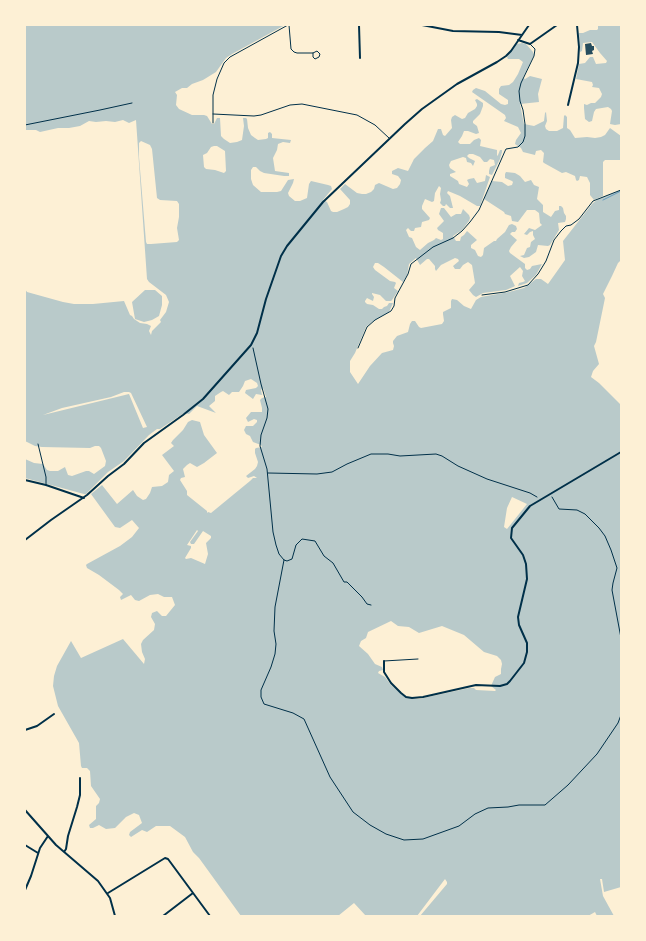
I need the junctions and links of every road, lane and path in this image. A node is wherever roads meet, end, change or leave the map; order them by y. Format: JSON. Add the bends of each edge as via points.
{"nodes":[{"id":1,"x":289,"y":25,"type":"edge"},
{"id":2,"x":359,"y":25,"type":"edge"},
{"id":3,"x":422,"y":25,"type":"edge"},
{"id":4,"x":529,"y":25,"type":"edge"},
{"id":5,"x":557,"y":25,"type":"edge"},
{"id":6,"x":577,"y":25,"type":"edge"},
{"id":7,"x":522,"y":35,"type":"junction"},
{"id":8,"x":518,"y":40,"type":"junction"},
{"id":9,"x":530,"y":44,"type":"junction"},
{"id":10,"x":313,"y":53,"type":"dead end"},
{"id":11,"x":360,"y":58,"type":"dead end"},
{"id":12,"x":132,"y":103,"type":"dead end"},
{"id":13,"x":568,"y":105,"type":"dead end"},
{"id":14,"x":213,"y":114,"type":"junction"},
{"id":15,"x":213,"y":123,"type":"dead end"},
{"id":16,"x":25,"y":125,"type":"edge"},
{"id":17,"x":390,"y":138,"type":"junction"},
{"id":18,"x":621,"y":190,"type":"edge"},
{"id":19,"x":482,"y":295,"type":"dead end"},
{"id":20,"x":251,"y":346,"type":"junction"},
{"id":21,"x":358,"y":348,"type":"dead end"},
{"id":22,"x":38,"y":444,"type":"dead end"},
{"id":23,"x":621,"y":452,"type":"edge"},
{"id":24,"x":267,"y":473,"type":"junction"},
{"id":25,"x":25,"y":480,"type":"edge"},
{"id":26,"x":46,"y":485,"type":"junction"},
{"id":27,"x":550,"y":494,"type":"junction"},
{"id":28,"x":84,"y":498,"type":"junction"},
{"id":29,"x":539,"y":500,"type":"junction"},
{"id":30,"x":25,"y":540,"type":"edge"},
{"id":31,"x":284,"y":560,"type":"junction"},
{"id":32,"x":371,"y":605,"type":"dead end"},
{"id":33,"x":621,"y":638,"type":"edge"},
{"id":34,"x":418,"y":659,"type":"dead end"},
{"id":35,"x":384,"y":661,"type":"joint"},
{"id":36,"x":54,"y":714,"type":"dead end"},
{"id":37,"x":621,"y":715,"type":"edge"},
{"id":38,"x":25,"y":730,"type":"edge"},
{"id":39,"x":80,"y":778,"type":"dead end"},
{"id":40,"x":25,"y":810,"type":"edge"},
{"id":41,"x":48,"y":836,"type":"junction"},
{"id":42,"x":25,"y":845,"type":"edge"},
{"id":43,"x":64,"y":852,"type":"junction"},
{"id":44,"x":38,"y":853,"type":"junction"},
{"id":45,"x":25,"y":890,"type":"edge"},
{"id":46,"x":108,"y":893,"type":"junction"},
{"id":47,"x":193,"y":893,"type":"junction"},
{"id":48,"x":115,"y":916,"type":"edge"},
{"id":49,"x":164,"y":916,"type":"edge"},
{"id":50,"x":210,"y":916,"type":"edge"}],
"edges":[{"from":1,"to":10,"type":"lane","via":[[291,49],[297,53]]},
{"from":1,"to":14,"type":"lane","via":[[224,63],[213,92]]},
{"from":2,"to":11,"type":"street"},
{"from":3,"to":7,"type":"street","via":[[453,31]]},
{"from":4,"to":7,"type":"street"},
{"from":5,"to":9,"type":"street"},
{"from":6,"to":13,"type":"street","via":[[578,63]]},
{"from":7,"to":8,"type":"street"},
{"from":8,"to":9,"type":"street"},
{"from":8,"to":17,"type":"street","via":[[506,56],[457,84]]},
{"from":9,"to":21,"type":"lane","via":[[535,49],[534,56],[519,91],[525,124],[523,142],[505,151],[479,210],[462,231],[411,264],[391,311],[367,327]]},
{"from":12,"to":16,"type":"path"},
{"from":14,"to":15,"type":"lane"},
{"from":14,"to":17,"type":"lane","via":[[254,116],[302,104],[357,115]]},
{"from":17,"to":20,"type":"street","via":[[326,198],[287,246]]},
{"from":18,"to":19,"type":"path","via":[[593,201],[579,219],[560,231],[546,261],[528,285]]},
{"from":20,"to":24,"type":"path","via":[[268,410],[260,435]]},
{"from":20,"to":28,"type":"street","via":[[193,408],[144,443]]},
{"from":22,"to":26,"type":"lane"},
{"from":23,"to":27,"type":"street"},
{"from":24,"to":29,"type":"path","via":[[332,472],[371,454],[436,454]]},
{"from":24,"to":31,"type":"path","via":[[273,532]]},
{"from":25,"to":26,"type":"street"},
{"from":26,"to":28,"type":"street"},
{"from":27,"to":29,"type":"street"},
{"from":27,"to":33,"type":"path","via":[[559,509],[581,511],[605,536],[617,568],[612,590]]},
{"from":28,"to":30,"type":"street"},
{"from":29,"to":35,"type":"street","via":[[527,509],[511,530],[511,538],[526,564],[526,587],[518,617],[527,652],[524,663],[510,681],[502,686],[476,685],[412,698],[401,694],[391,682],[384,672]]},
{"from":31,"to":32,"type":"path","via":[[292,559],[296,545],[302,539],[315,541],[344,582]]},
{"from":31,"to":37,"type":"path","via":[[275,607],[275,654],[260,697],[264,704],[304,719],[330,777],[353,812],[386,834],[404,840],[423,839],[458,826],[488,808],[545,805],[597,754]]},
{"from":34,"to":35,"type":"lane"},
{"from":36,"to":38,"type":"street"},
{"from":39,"to":43,"type":"street","via":[[80,795]]},
{"from":40,"to":41,"type":"street"},
{"from":41,"to":43,"type":"street"},
{"from":41,"to":44,"type":"street"},
{"from":42,"to":44,"type":"street"},
{"from":43,"to":46,"type":"street"},
{"from":44,"to":45,"type":"street"},
{"from":46,"to":47,"type":"street","via":[[165,858]]},
{"from":46,"to":48,"type":"street"},
{"from":47,"to":49,"type":"street"},
{"from":47,"to":50,"type":"street"}]}
